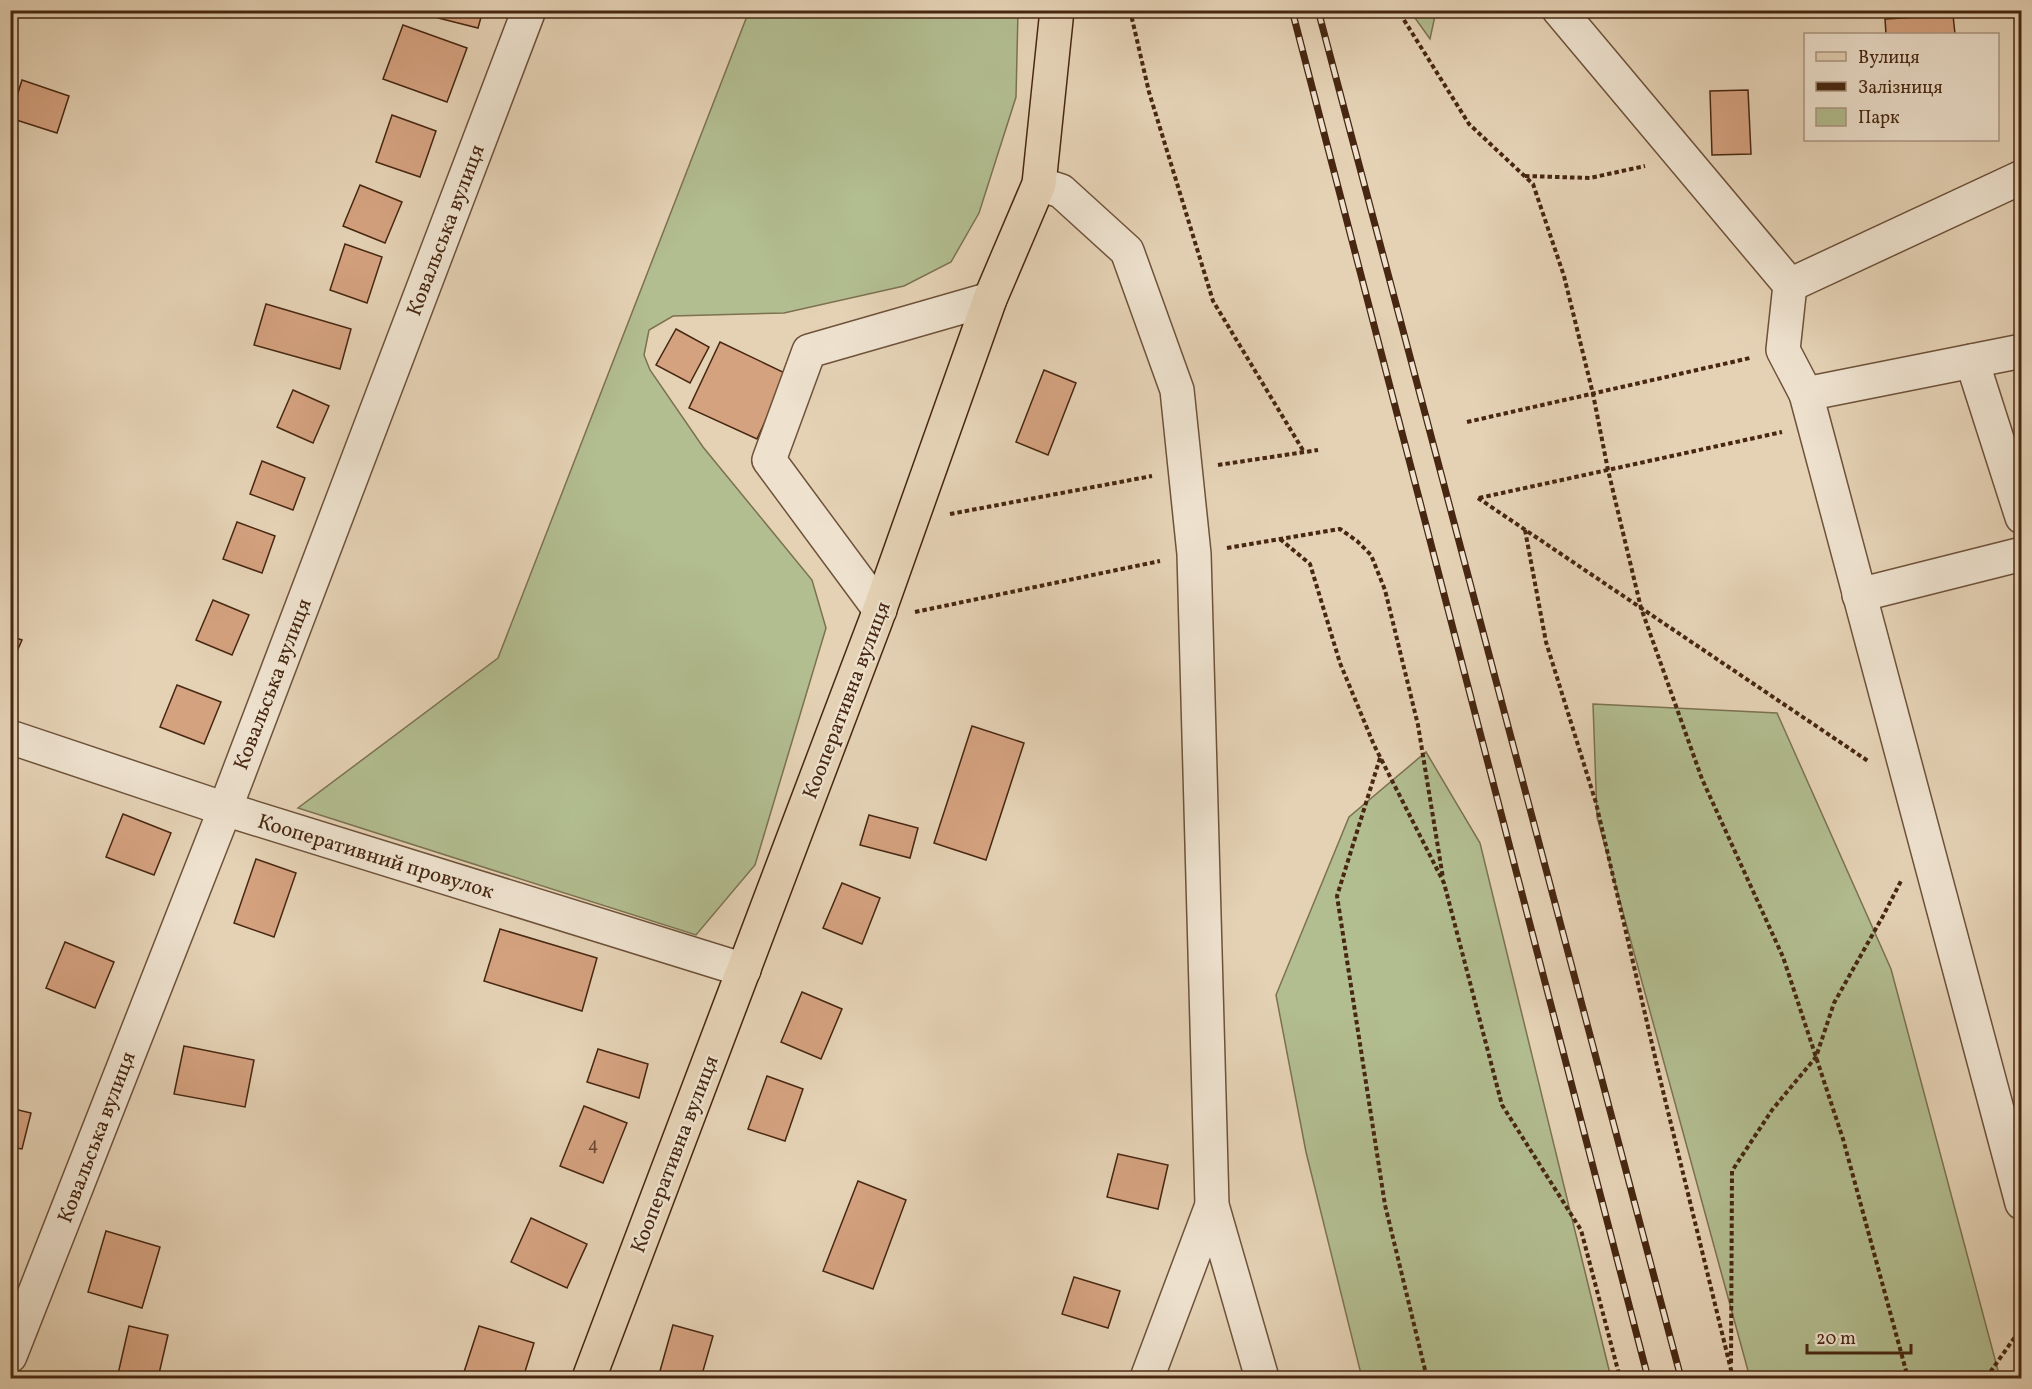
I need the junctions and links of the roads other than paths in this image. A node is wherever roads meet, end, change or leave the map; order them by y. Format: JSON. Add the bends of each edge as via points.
{"nodes":[{"id":1,"x":529,"y":10,"type":"edge"},
{"id":2,"x":1058,"y":10,"type":"edge"},
{"id":3,"x":1559,"y":10,"type":"edge"},
{"id":4,"x":2022,"y":177,"type":"edge"},
{"id":5,"x":1039,"y":184,"type":"junction"},
{"id":6,"x":1790,"y":285,"type":"junction"},
{"id":7,"x":990,"y":299,"type":"junction"},
{"id":8,"x":2022,"y":351,"type":"edge"},
{"id":9,"x":1972,"y":361,"type":"junction"},
{"id":10,"x":1810,"y":409,"type":"junction"},
{"id":11,"x":2022,"y":517,"type":"edge"},
{"id":12,"x":2022,"y":554,"type":"edge"},
{"id":13,"x":1859,"y":596,"type":"junction"},
{"id":14,"x":878,"y":615,"type":"junction"},
{"id":15,"x":10,"y":737,"type":"edge"},
{"id":16,"x":225,"y":809,"type":"junction"},
{"id":17,"x":744,"y":970,"type":"junction"},
{"id":18,"x":2022,"y":1203,"type":"edge"},
{"id":19,"x":1212,"y":1205,"type":"junction"},
{"id":20,"x":10,"y":1356,"type":"edge"},
{"id":21,"x":589,"y":1378,"type":"edge"},
{"id":22,"x":1147,"y":1378,"type":"edge"},
{"id":23,"x":1262,"y":1378,"type":"edge"}],
"edges":[{"from":1,"to":16,"type":"street","name":"Ковальська вулиця"},
{"from":2,"to":5,"type":"main road","name":"Кооперативна вулиця"},
{"from":3,"to":6,"type":"street"},
{"from":4,"to":6,"type":"street"},
{"from":5,"to":7,"type":"main road","name":"Кооперативна вулиця"},
{"from":5,"to":19,"type":"street","via":[[1061,191],[1127,251],[1178,390],[1194,554]]},
{"from":6,"to":10,"type":"street","via":[[1783,350]]},
{"from":7,"to":14,"type":"main road","name":"Кооперативна вулиця"},
{"from":7,"to":14,"type":"street","via":[[809,351],[769,460]]},
{"from":8,"to":9,"type":"street"},
{"from":9,"to":10,"type":"street"},
{"from":9,"to":11,"type":"street"},
{"from":10,"to":13,"type":"street"},
{"from":12,"to":13,"type":"street"},
{"from":13,"to":18,"type":"street"},
{"from":14,"to":17,"type":"main road","name":"Кооперативна вулиця"},
{"from":15,"to":16,"type":"street","name":"Кооперативний провулок"},
{"from":16,"to":17,"type":"street","name":"Кооперативний провулок"},
{"from":16,"to":20,"type":"street","name":"Ковальська вулиця"},
{"from":17,"to":21,"type":"main road","name":"Кооперативна вулиця"},
{"from":19,"to":22,"type":"street"},
{"from":19,"to":23,"type":"street"}]}
